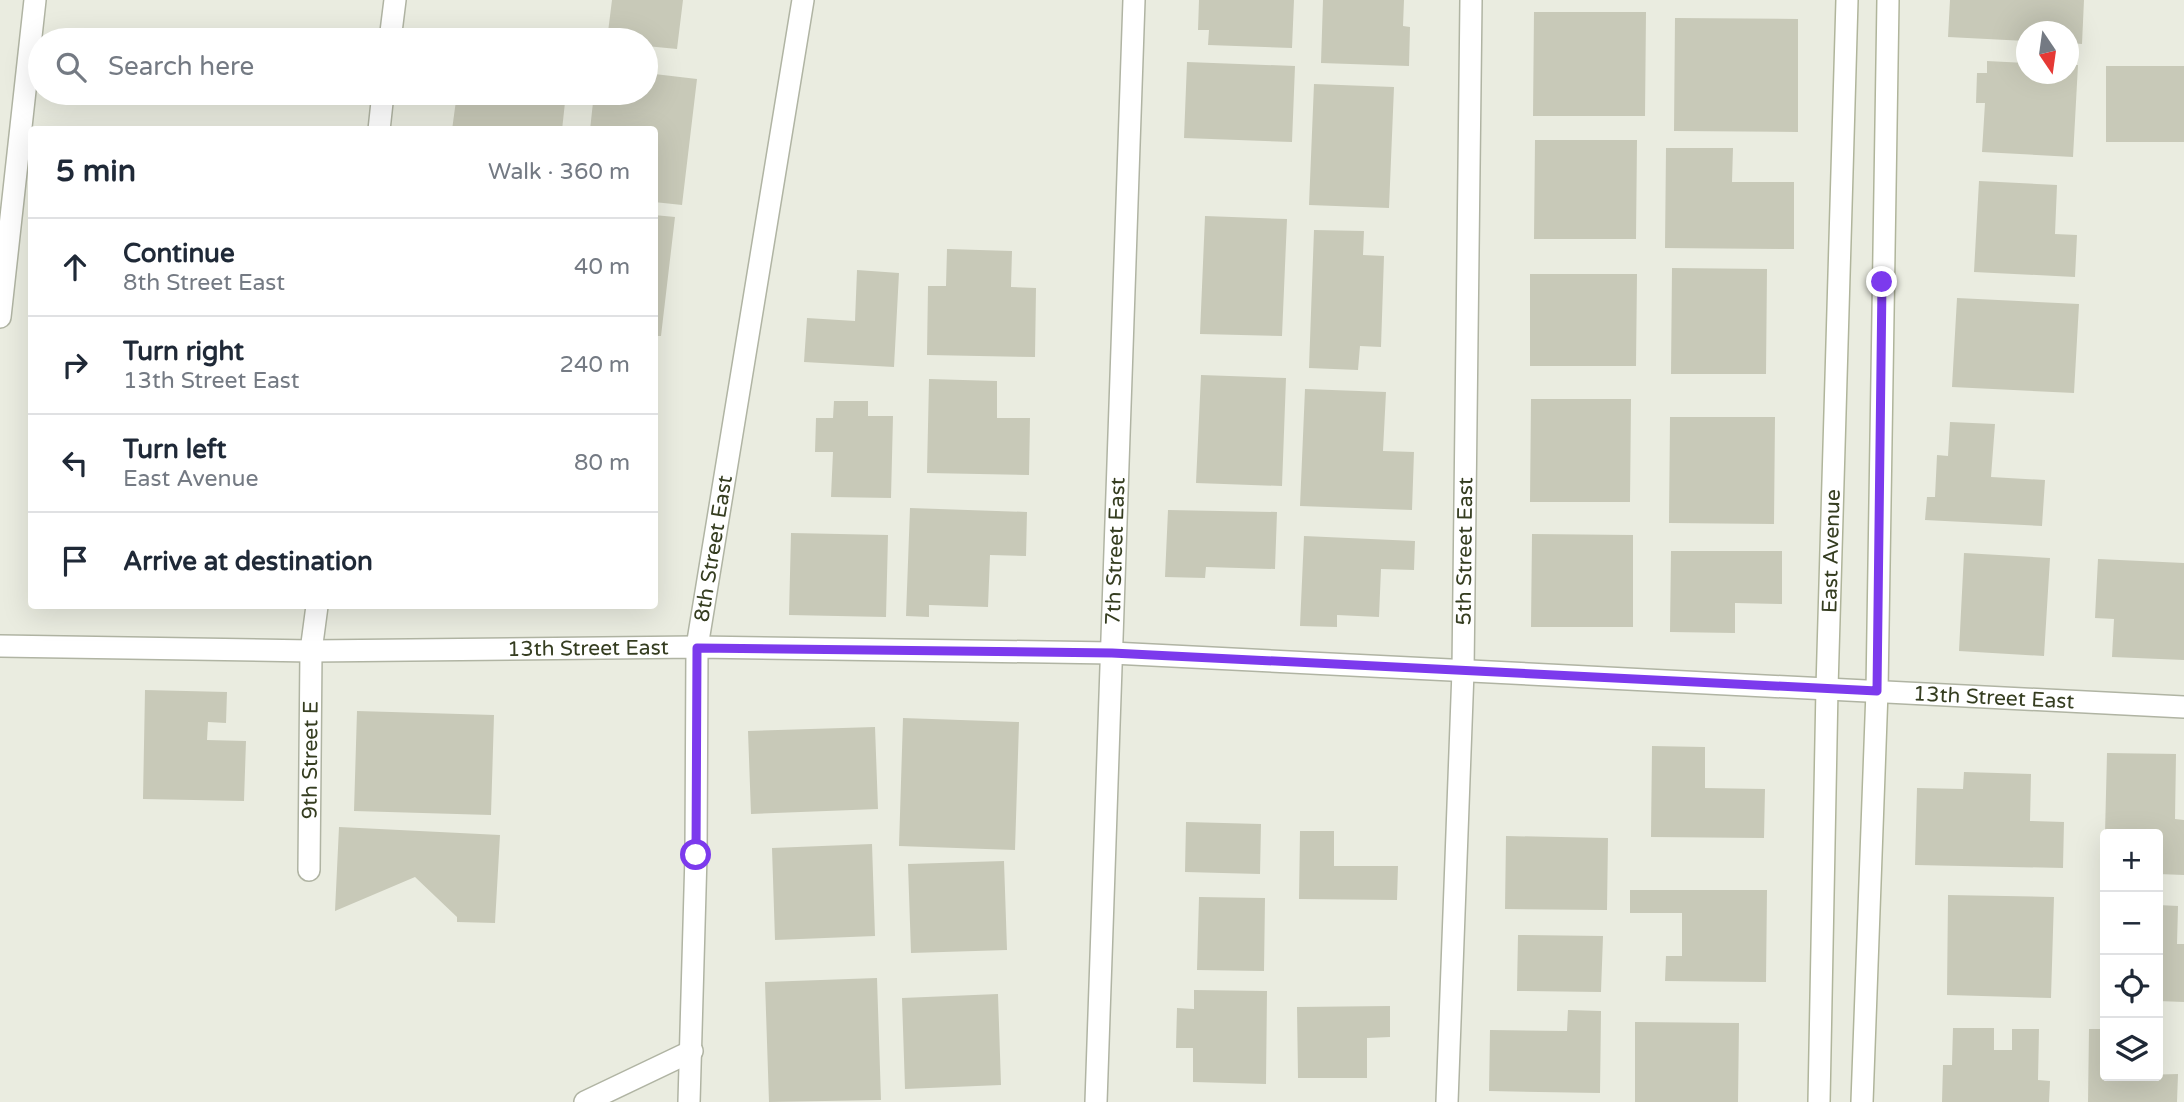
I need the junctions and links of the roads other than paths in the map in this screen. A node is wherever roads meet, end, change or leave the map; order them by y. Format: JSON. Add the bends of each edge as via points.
{"nodes":[{"id":1,"x":35,"y":0,"type":"edge"},
{"id":2,"x":396,"y":0,"type":"edge"},
{"id":3,"x":803,"y":0,"type":"edge"},
{"id":4,"x":1134,"y":0,"type":"edge"},
{"id":5,"x":1471,"y":0,"type":"edge"},
{"id":6,"x":1847,"y":0,"type":"edge"},
{"id":7,"x":1888,"y":0,"type":"edge"},
{"id":8,"x":32,"y":28,"type":"edge"},
{"id":9,"x":392,"y":28,"type":"edge"},
{"id":10,"x":28,"y":63,"type":"edge"},
{"id":11,"x":382,"y":105,"type":"edge"},
{"id":12,"x":379,"y":126,"type":"edge"},
{"id":13,"x":0,"y":317,"type":"edge"},
{"id":14,"x":317,"y":609,"type":"edge"},
{"id":15,"x":0,"y":646,"type":"edge"},
{"id":16,"x":697,"y":648,"type":"junction"},
{"id":17,"x":311,"y":651,"type":"junction"},
{"id":18,"x":1112,"y":653,"type":"junction"},
{"id":19,"x":1463,"y":671,"type":"junction"},
{"id":20,"x":1826,"y":688,"type":"junction"},
{"id":21,"x":1877,"y":691,"type":"junction"},
{"id":22,"x":2184,"y":707,"type":"edge"},
{"id":23,"x":309,"y":870,"type":"dead end"},
{"id":24,"x":692,"y":1051,"type":"junction"},
{"id":25,"x":585,"y":1102,"type":"edge"},
{"id":26,"x":690,"y":1102,"type":"edge"},
{"id":27,"x":1096,"y":1102,"type":"edge"},
{"id":28,"x":1447,"y":1102,"type":"edge"},
{"id":29,"x":1819,"y":1102,"type":"edge"},
{"id":30,"x":1862,"y":1102,"type":"edge"}],
"edges":[{"from":1,"to":8,"type":"street"},
{"from":2,"to":9,"type":"street"},
{"from":3,"to":16,"type":"street","name":"8th Street East"},
{"from":4,"to":18,"type":"street","name":"7th Street East"},
{"from":5,"to":19,"type":"street","name":"5th Street East"},
{"from":6,"to":20,"type":"street","name":"East Avenue"},
{"from":7,"to":21,"type":"street"},
{"from":10,"to":13,"type":"street"},
{"from":11,"to":12,"type":"street"},
{"from":14,"to":17,"type":"street","name":"9th Street E"},
{"from":15,"to":17,"type":"street","name":"13th Street East"},
{"from":16,"to":17,"type":"street","name":"13th Street East"},
{"from":16,"to":18,"type":"street","name":"13th Street East"},
{"from":16,"to":24,"type":"street","name":"8th Street East"},
{"from":17,"to":23,"type":"street","name":"9th Street E"},
{"from":18,"to":19,"type":"street","name":"13th Street East"},
{"from":18,"to":27,"type":"street","name":"7th Street East"},
{"from":19,"to":20,"type":"street","name":"13th Street East"},
{"from":19,"to":28,"type":"street","name":"5th Street East"},
{"from":20,"to":21,"type":"street","name":"13th Street East"},
{"from":20,"to":29,"type":"street","name":"East Avenue"},
{"from":21,"to":22,"type":"street","name":"13th Street East"},
{"from":21,"to":30,"type":"street"},
{"from":24,"to":25,"type":"street"},
{"from":24,"to":26,"type":"street","name":"8th Street East"}]}
